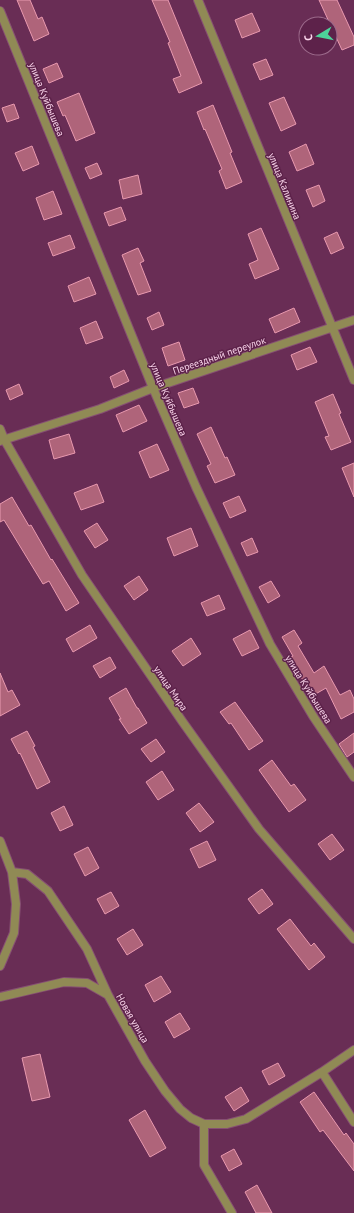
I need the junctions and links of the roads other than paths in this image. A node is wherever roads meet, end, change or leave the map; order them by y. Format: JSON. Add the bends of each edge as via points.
{"nodes":[{"id":1,"x":198,"y":0,"type":"edge"},
{"id":2,"x":0,"y":11,"type":"edge"},
{"id":3,"x":354,"y":320,"type":"edge"},
{"id":4,"x":332,"y":328,"type":"junction"},
{"id":5,"x":354,"y":380,"type":"edge"},
{"id":6,"x":154,"y":388,"type":"junction"},
{"id":7,"x":0,"y":429,"type":"edge"},
{"id":8,"x":2,"y":440,"type":"edge"},
{"id":9,"x":354,"y":777,"type":"edge"},
{"id":10,"x":0,"y":841,"type":"edge"},
{"id":11,"x":12,"y":872,"type":"junction"},
{"id":12,"x":354,"y":939,"type":"edge"},
{"id":13,"x":0,"y":966,"type":"edge"},
{"id":14,"x":108,"y":995,"type":"junction"},
{"id":15,"x":0,"y":997,"type":"edge"},
{"id":16,"x":354,"y":1050,"type":"edge"},
{"id":17,"x":322,"y":1072,"type":"junction"},
{"id":18,"x":354,"y":1122,"type":"edge"},
{"id":19,"x":204,"y":1124,"type":"junction"},
{"id":20,"x":232,"y":1213,"type":"edge"}],
"edges":[{"from":1,"to":4,"type":"street","name":"улица Калинина"},
{"from":2,"to":6,"type":"street","name":"улица Куйбышева"},
{"from":3,"to":4,"type":"street","name":"Переездный переулок"},
{"from":4,"to":5,"type":"street","name":"улица Калинина"},
{"from":4,"to":6,"type":"street","name":"Переездный переулок"},
{"from":6,"to":8,"type":"street","name":"Переездный переулок","via":[[100,409]]},
{"from":6,"to":9,"type":"street","name":"улица Куйбышева","via":[[196,487],[270,644],[313,716]]},
{"from":7,"to":8,"type":"street","name":"улица Мира"},
{"from":8,"to":12,"type":"street","name":"улица Мира","via":[[82,575],[182,721],[259,829]]},
{"from":10,"to":11,"type":"street"},
{"from":11,"to":13,"type":"street","via":[[16,904],[14,933]]},
{"from":11,"to":14,"type":"street","name":"Новая улица","via":[[27,874],[48,891],[87,949]]},
{"from":14,"to":15,"type":"street","via":[[87,983],[64,982]]},
{"from":14,"to":19,"type":"street","name":"Новая улица","via":[[165,1090],[180,1109]]},
{"from":16,"to":17,"type":"street"},
{"from":17,"to":18,"type":"street"},
{"from":17,"to":19,"type":"street","via":[[246,1119],[227,1124]]},
{"from":19,"to":20,"type":"street","via":[[204,1165]]}]}
